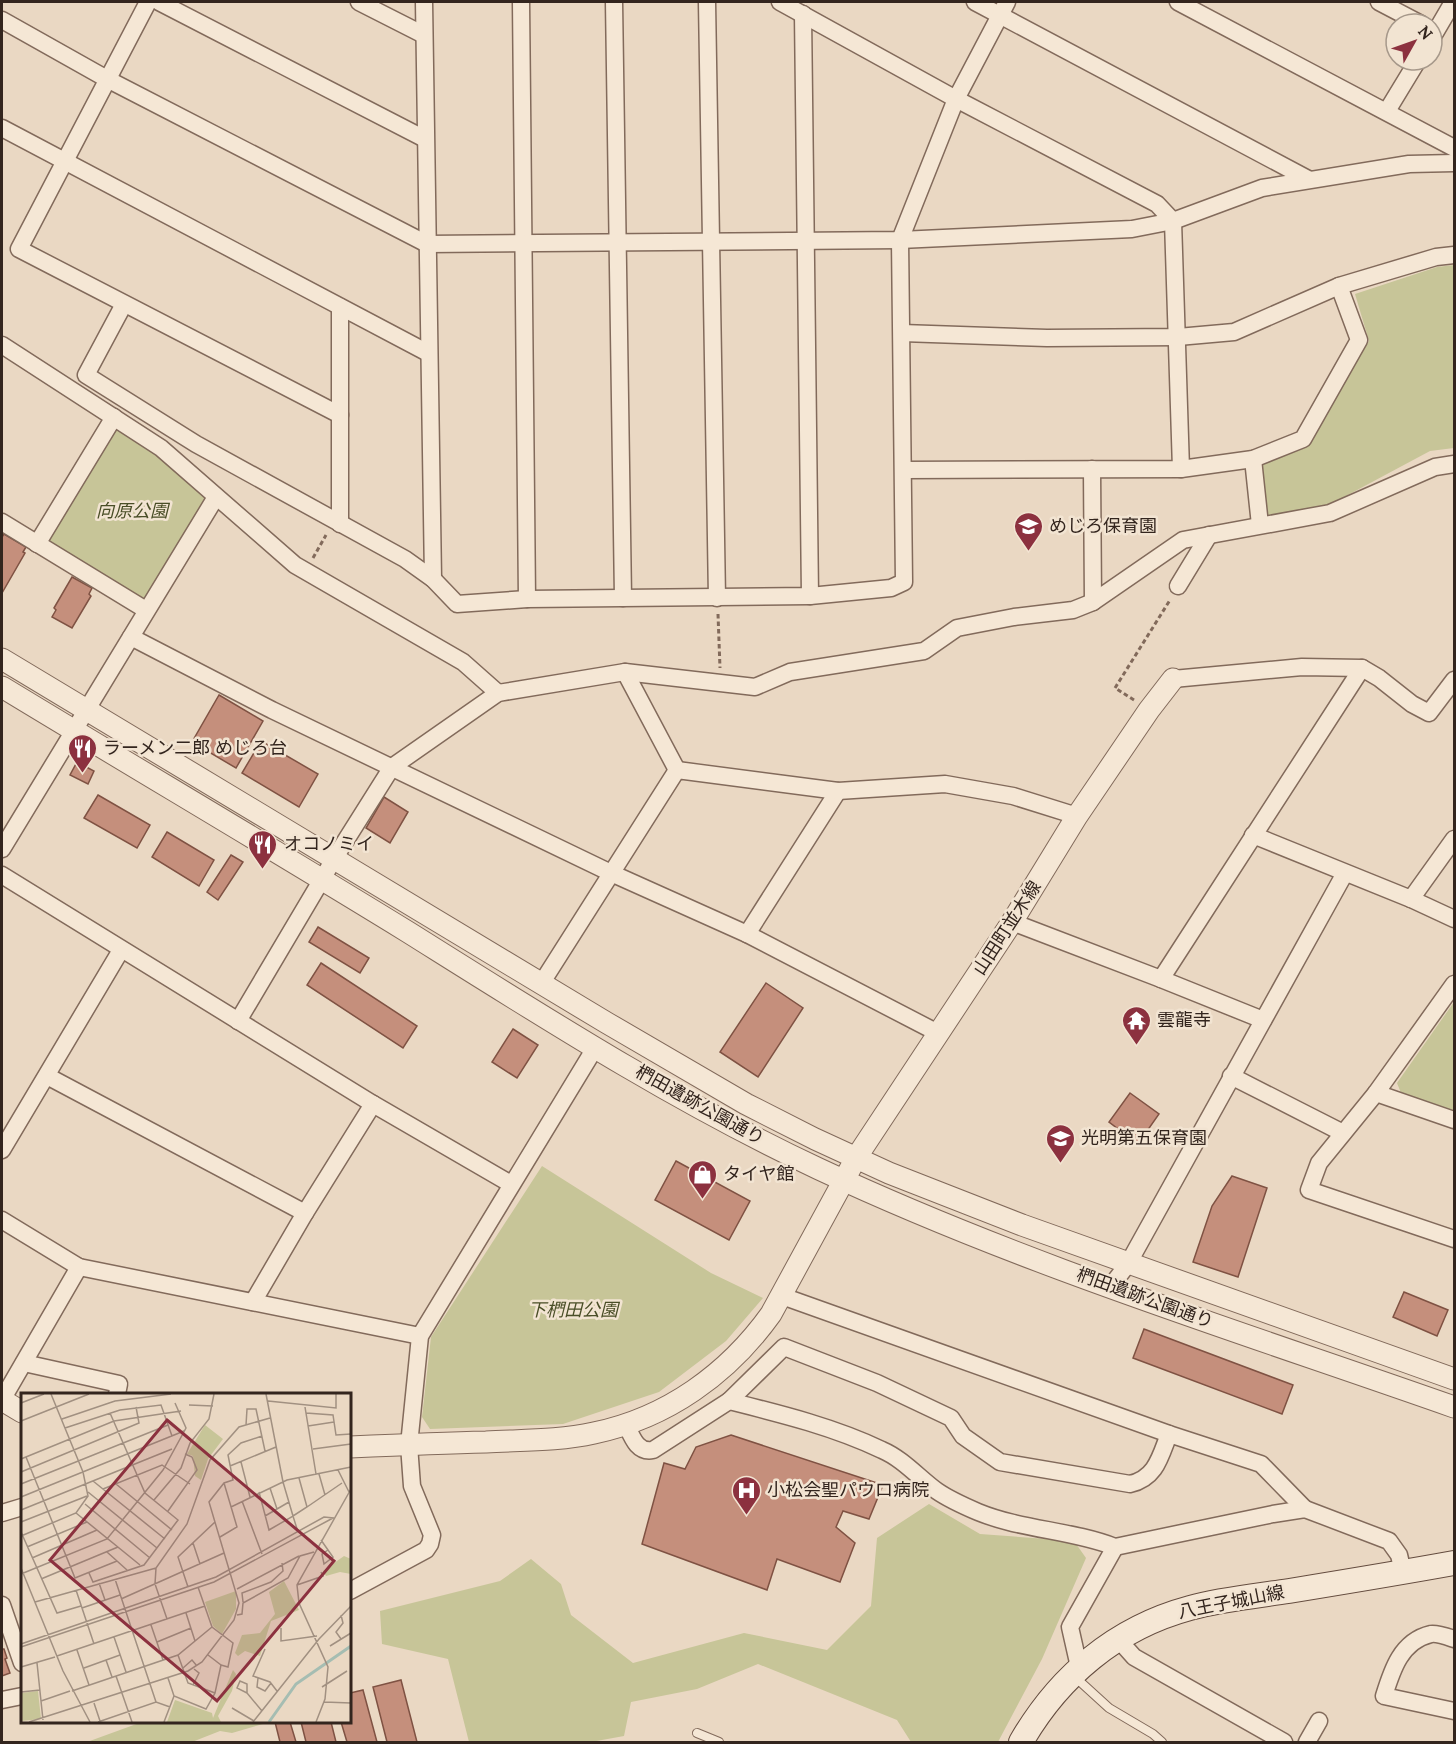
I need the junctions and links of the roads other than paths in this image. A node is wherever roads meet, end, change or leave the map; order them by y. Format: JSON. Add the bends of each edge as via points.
{"nodes":[{"id":1,"x":148,"y":2,"type":"edge"},
{"id":2,"x":159,"y":2,"type":"edge"},
{"id":3,"x":359,"y":2,"type":"edge"},
{"id":4,"x":424,"y":2,"type":"edge"},
{"id":5,"x":521,"y":2,"type":"edge"},
{"id":6,"x":614,"y":2,"type":"edge"},
{"id":7,"x":707,"y":2,"type":"edge"},
{"id":8,"x":780,"y":2,"type":"edge"},
{"id":9,"x":975,"y":2,"type":"edge"},
{"id":10,"x":1178,"y":2,"type":"edge"},
{"id":11,"x":1379,"y":2,"type":"edge"},
{"id":12,"x":1004,"y":9,"type":"edge"},
{"id":13,"x":1397,"y":12,"type":"edge"},
{"id":14,"x":803,"y":14,"type":"junction"},
{"id":15,"x":2,"y":20,"type":"edge"},
{"id":16,"x":424,"y":35,"type":"junction"},
{"id":17,"x":1411,"y":72,"type":"edge"},
{"id":18,"x":107,"y":79,"type":"junction"},
{"id":19,"x":956,"y":99,"type":"junction"},
{"id":20,"x":1387,"y":111,"type":"junction"},
{"id":21,"x":2,"y":128,"type":"edge"},
{"id":22,"x":425,"y":139,"type":"junction"},
{"id":23,"x":1455,"y":148,"type":"edge"},
{"id":24,"x":64,"y":162,"type":"junction"},
{"id":25,"x":1455,"y":163,"type":"edge"},
{"id":26,"x":1308,"y":179,"type":"junction"},
{"id":27,"x":1173,"y":221,"type":"junction"},
{"id":28,"x":806,"y":240,"type":"junction"},
{"id":29,"x":900,"y":240,"type":"junction"},
{"id":30,"x":711,"y":241,"type":"junction"},
{"id":31,"x":618,"y":242,"type":"junction"},
{"id":32,"x":524,"y":243,"type":"junction"},
{"id":33,"x":427,"y":244,"type":"junction"},
{"id":34,"x":1455,"y":255,"type":"edge"},
{"id":35,"x":1340,"y":286,"type":"junction"},
{"id":36,"x":124,"y":304,"type":"junction"},
{"id":37,"x":340,"y":307,"type":"junction"},
{"id":38,"x":902,"y":333,"type":"junction"},
{"id":39,"x":1178,"y":337,"type":"junction"},
{"id":40,"x":2,"y":345,"type":"edge"},
{"id":41,"x":428,"y":353,"type":"junction"},
{"id":42,"x":340,"y":415,"type":"junction"},
{"id":43,"x":114,"y":417,"type":"junction"},
{"id":44,"x":1253,"y":459,"type":"junction"},
{"id":45,"x":1455,"y":464,"type":"edge"},
{"id":46,"x":1092,"y":469,"type":"junction"},
{"id":47,"x":1181,"y":469,"type":"junction"},
{"id":48,"x":904,"y":470,"type":"junction"},
{"id":49,"x":216,"y":497,"type":"junction"},
{"id":50,"x":2,"y":522,"type":"edge"},
{"id":51,"x":338,"y":522,"type":"junction"},
{"id":52,"x":1260,"y":525,"type":"junction"},
{"id":53,"x":1209,"y":535,"type":"junction"},
{"id":54,"x":36,"y":544,"type":"junction"},
{"id":55,"x":433,"y":579,"type":"junction"},
{"id":56,"x":1178,"y":586,"type":"road end"},
{"id":57,"x":810,"y":596,"type":"junction"},
{"id":58,"x":623,"y":598,"type":"junction"},
{"id":59,"x":717,"y":598,"type":"junction"},
{"id":60,"x":527,"y":599,"type":"junction"},
{"id":61,"x":1093,"y":602,"type":"junction"},
{"id":62,"x":146,"y":610,"type":"junction"},
{"id":63,"x":131,"y":637,"type":"junction"},
{"id":64,"x":2,"y":659,"type":"edge"},
{"id":65,"x":1362,"y":668,"type":"junction"},
{"id":66,"x":626,"y":672,"type":"junction"},
{"id":67,"x":1173,"y":679,"type":"joint"},
{"id":68,"x":1455,"y":680,"type":"edge"},
{"id":69,"x":2,"y":687,"type":"edge"},
{"id":70,"x":498,"y":693,"type":"junction"},
{"id":71,"x":87,"y":710,"type":"junction"},
{"id":72,"x":74,"y":731,"type":"junction"},
{"id":73,"x":392,"y":767,"type":"junction"},
{"id":74,"x":677,"y":770,"type":"junction"},
{"id":75,"x":838,"y":791,"type":"junction"},
{"id":76,"x":1077,"y":816,"type":"junction"},
{"id":77,"x":1253,"y":835,"type":"junction"},
{"id":78,"x":1455,"y":839,"type":"edge"},
{"id":79,"x":2,"y":849,"type":"edge"},
{"id":80,"x":334,"y":859,"type":"junction"},
{"id":81,"x":610,"y":873,"type":"junction"},
{"id":82,"x":1345,"y":873,"type":"junction"},
{"id":83,"x":2,"y":875,"type":"edge"},
{"id":84,"x":322,"y":880,"type":"junction"},
{"id":85,"x":1412,"y":899,"type":"junction"},
{"id":86,"x":1455,"y":919,"type":"edge"},
{"id":87,"x":1012,"y":922,"type":"junction"},
{"id":88,"x":747,"y":934,"type":"junction"},
{"id":89,"x":121,"y":950,"type":"junction"},
{"id":90,"x":1161,"y":979,"type":"junction"},
{"id":91,"x":541,"y":984,"type":"junction"},
{"id":92,"x":1455,"y":984,"type":"edge"},
{"id":93,"x":1263,"y":1020,"type":"junction"},
{"id":94,"x":238,"y":1021,"type":"junction"},
{"id":95,"x":938,"y":1033,"type":"junction"},
{"id":96,"x":595,"y":1048,"type":"junction"},
{"id":97,"x":47,"y":1076,"type":"junction"},
{"id":98,"x":1231,"y":1076,"type":"junction"},
{"id":99,"x":1376,"y":1093,"type":"junction"},
{"id":100,"x":373,"y":1104,"type":"junction"},
{"id":101,"x":1455,"y":1120,"type":"edge"},
{"id":102,"x":1343,"y":1133,"type":"junction"},
{"id":103,"x":2,"y":1150,"type":"edge"},
{"id":104,"x":856,"y":1158,"type":"junction"},
{"id":105,"x":842,"y":1180,"type":"junction"},
{"id":106,"x":511,"y":1184,"type":"junction"},
{"id":107,"x":305,"y":1213,"type":"junction"},
{"id":108,"x":2,"y":1220,"type":"edge"},
{"id":109,"x":1455,"y":1239,"type":"edge"},
{"id":110,"x":1128,"y":1264,"type":"junction"},
{"id":111,"x":79,"y":1267,"type":"junction"},
{"id":112,"x":1110,"y":1286,"type":"junction"},
{"id":113,"x":782,"y":1296,"type":"junction"},
{"id":114,"x":254,"y":1302,"type":"junction"},
{"id":115,"x":420,"y":1336,"type":"junction"},
{"id":116,"x":24,"y":1363,"type":"junction"},
{"id":117,"x":1452,"y":1373,"type":"edge"},
{"id":118,"x":117,"y":1393,"type":"edge"},
{"id":119,"x":2,"y":1400,"type":"edge"},
{"id":120,"x":729,"y":1401,"type":"junction"},
{"id":121,"x":1455,"y":1407,"type":"edge"},
{"id":122,"x":21,"y":1411,"type":"edge"},
{"id":123,"x":626,"y":1425,"type":"junction"},
{"id":124,"x":1169,"y":1434,"type":"junction"},
{"id":125,"x":409,"y":1445,"type":"junction"},
{"id":126,"x":351,"y":1447,"type":"edge"},
{"id":127,"x":21,"y":1507,"type":"edge"},
{"id":128,"x":1305,"y":1509,"type":"junction"},
{"id":129,"x":2,"y":1513,"type":"edge"},
{"id":130,"x":1115,"y":1547,"type":"junction"},
{"id":131,"x":1455,"y":1563,"type":"edge"},
{"id":132,"x":1402,"y":1572,"type":"junction"},
{"id":133,"x":351,"y":1590,"type":"edge"},
{"id":134,"x":2,"y":1605,"type":"edge"},
{"id":135,"x":1118,"y":1639,"type":"junction"},
{"id":136,"x":1455,"y":1639,"type":"edge"},
{"id":137,"x":21,"y":1660,"type":"edge"},
{"id":138,"x":1076,"y":1671,"type":"junction"},
{"id":139,"x":21,"y":1696,"type":"edge"},
{"id":140,"x":2,"y":1700,"type":"edge"},
{"id":141,"x":1455,"y":1711,"type":"edge"},
{"id":142,"x":1318,"y":1721,"type":"dead end"},
{"id":143,"x":697,"y":1733,"type":"dead end"},
{"id":144,"x":719,"y":1743,"type":"edge"},
{"id":145,"x":1021,"y":1743,"type":"edge"},
{"id":146,"x":1162,"y":1743,"type":"edge"},
{"id":147,"x":1284,"y":1743,"type":"edge"},
{"id":148,"x":1307,"y":1743,"type":"edge"}],
"edges":[{"from":1,"to":18,"type":"street"},
{"from":2,"to":22,"type":"street"},
{"from":3,"to":16,"type":"street"},
{"from":4,"to":16,"type":"street"},
{"from":5,"to":32,"type":"street"},
{"from":6,"to":31,"type":"street"},
{"from":7,"to":30,"type":"street"},
{"from":8,"to":14,"type":"street"},
{"from":9,"to":12,"type":"street"},
{"from":10,"to":20,"type":"street"},
{"from":11,"to":13,"type":"street"},
{"from":12,"to":19,"type":"street"},
{"from":12,"to":26,"type":"street"},
{"from":14,"to":19,"type":"street"},
{"from":14,"to":28,"type":"street"},
{"from":15,"to":18,"type":"street"},
{"from":16,"to":22,"type":"street"},
{"from":17,"to":20,"type":"street"},
{"from":18,"to":24,"type":"street"},
{"from":18,"to":33,"type":"street"},
{"from":19,"to":27,"type":"street","via":[[1157,204]]},
{"from":19,"to":29,"type":"street"},
{"from":20,"to":23,"type":"street"},
{"from":21,"to":24,"type":"street"},
{"from":22,"to":33,"type":"street"},
{"from":24,"to":36,"type":"street","via":[[19,249]]},
{"from":24,"to":37,"type":"street"},
{"from":25,"to":26,"type":"street"},
{"from":26,"to":27,"type":"street","via":[[1262,188]]},
{"from":27,"to":29,"type":"street","via":[[1132,229]]},
{"from":27,"to":39,"type":"street"},
{"from":28,"to":29,"type":"street"},
{"from":28,"to":30,"type":"street"},
{"from":28,"to":57,"type":"street"},
{"from":29,"to":38,"type":"street"},
{"from":30,"to":31,"type":"street"},
{"from":30,"to":59,"type":"street"},
{"from":31,"to":32,"type":"street"},
{"from":31,"to":58,"type":"street"},
{"from":32,"to":33,"type":"street"},
{"from":32,"to":60,"type":"street"},
{"from":33,"to":41,"type":"street"},
{"from":34,"to":35,"type":"street","via":[[1436,257]]},
{"from":35,"to":39,"type":"street","via":[[1234,332]]},
{"from":35,"to":44,"type":"street","via":[[1359,340],[1303,438]]},
{"from":36,"to":42,"type":"street"},
{"from":36,"to":51,"type":"street","via":[[86,375],[196,444]]},
{"from":37,"to":41,"type":"street"},
{"from":37,"to":42,"type":"street"},
{"from":38,"to":39,"type":"street"},
{"from":38,"to":48,"type":"street"},
{"from":39,"to":47,"type":"street"},
{"from":40,"to":43,"type":"street"},
{"from":41,"to":55,"type":"street"},
{"from":42,"to":51,"type":"street"},
{"from":43,"to":49,"type":"street","via":[[161,447]]},
{"from":43,"to":54,"type":"street"},
{"from":44,"to":47,"type":"street"},
{"from":44,"to":52,"type":"street"},
{"from":45,"to":52,"type":"street","via":[[1436,467],[1330,513]]},
{"from":46,"to":47,"type":"street"},
{"from":46,"to":48,"type":"street"},
{"from":46,"to":61,"type":"street"},
{"from":48,"to":57,"type":"street","via":[[904,582],[891,588]]},
{"from":49,"to":62,"type":"street"},
{"from":49,"to":70,"type":"street","via":[[295,565],[463,662]]},
{"from":50,"to":54,"type":"street"},
{"from":51,"to":55,"type":"street"},
{"from":52,"to":53,"type":"street"},
{"from":53,"to":56,"type":"street"},
{"from":53,"to":61,"type":"street","via":[[1183,540]]},
{"from":54,"to":62,"type":"street"},
{"from":55,"to":60,"type":"street","via":[[457,604]]},
{"from":57,"to":59,"type":"street"},
{"from":58,"to":59,"type":"street"},
{"from":58,"to":60,"type":"street"},
{"from":61,"to":66,"type":"street","via":[[1073,610],[957,628],[924,651],[790,672],[755,687]]},
{"from":62,"to":63,"type":"street"},
{"from":63,"to":71,"type":"street"},
{"from":63,"to":73,"type":"street"},
{"from":64,"to":71,"type":"street","name":"椚田遺跡公園通り"},
{"from":65,"to":67,"type":"street","via":[[1302,667]]},
{"from":65,"to":68,"type":"street","via":[[1429,713]]},
{"from":65,"to":77,"type":"street"},
{"from":66,"to":70,"type":"street"},
{"from":66,"to":74,"type":"street"},
{"from":67,"to":76,"type":"street","name":"山田町並木線"},
{"from":69,"to":72,"type":"street","name":"椚田遺跡公園通り"},
{"from":70,"to":73,"type":"street"},
{"from":71,"to":72,"type":"street"},
{"from":71,"to":80,"type":"street","name":"椚田遺跡公園通り"},
{"from":72,"to":79,"type":"street"},
{"from":72,"to":84,"type":"street","name":"椚田遺跡公園通り"},
{"from":73,"to":80,"type":"street"},
{"from":73,"to":81,"type":"street"},
{"from":74,"to":75,"type":"street"},
{"from":74,"to":81,"type":"street"},
{"from":75,"to":76,"type":"street","via":[[945,784],[1013,796]]},
{"from":75,"to":88,"type":"street"},
{"from":76,"to":87,"type":"street","name":"山田町並木線"},
{"from":77,"to":82,"type":"street"},
{"from":77,"to":90,"type":"street"},
{"from":78,"to":85,"type":"street"},
{"from":80,"to":84,"type":"street"},
{"from":80,"to":91,"type":"street","name":"椚田遺跡公園通り"},
{"from":81,"to":88,"type":"street"},
{"from":81,"to":91,"type":"street"},
{"from":82,"to":85,"type":"street"},
{"from":82,"to":93,"type":"street"},
{"from":83,"to":89,"type":"street"},
{"from":84,"to":94,"type":"street"},
{"from":84,"to":96,"type":"street","name":"椚田遺跡公園通り"},
{"from":85,"to":86,"type":"street"},
{"from":87,"to":90,"type":"street"},
{"from":87,"to":95,"type":"street","name":"山田町並木線"},
{"from":88,"to":95,"type":"street"},
{"from":89,"to":94,"type":"street"},
{"from":89,"to":97,"type":"street"},
{"from":90,"to":93,"type":"street"},
{"from":91,"to":104,"type":"street","name":"椚田遺跡公園通り","via":[[746,1104]]},
{"from":92,"to":99,"type":"street"},
{"from":93,"to":98,"type":"street"},
{"from":94,"to":100,"type":"street"},
{"from":95,"to":104,"type":"street","name":"山田町並木線"},
{"from":96,"to":105,"type":"street","name":"椚田遺跡公園通り","via":[[710,1113]]},
{"from":96,"to":106,"type":"street"},
{"from":97,"to":103,"type":"street"},
{"from":97,"to":107,"type":"street"},
{"from":98,"to":102,"type":"street"},
{"from":98,"to":110,"type":"street"},
{"from":99,"to":101,"type":"street"},
{"from":99,"to":102,"type":"street"},
{"from":100,"to":106,"type":"street"},
{"from":100,"to":107,"type":"street"},
{"from":102,"to":109,"type":"street","via":[[1319,1163],[1309,1190]]},
{"from":104,"to":105,"type":"street","name":"山田町並木線"},
{"from":104,"to":110,"type":"street","name":"椚田遺跡公園通り"},
{"from":105,"to":112,"type":"street","name":"椚田遺跡公園通り","via":[[979,1239]]},
{"from":105,"to":113,"type":"street","name":"山田町並木線"},
{"from":106,"to":115,"type":"street"},
{"from":107,"to":114,"type":"street"},
{"from":108,"to":111,"type":"street"},
{"from":110,"to":112,"type":"street"},
{"from":110,"to":117,"type":"street","name":"椚田遺跡公園通り"},
{"from":111,"to":114,"type":"street"},
{"from":111,"to":116,"type":"street"},
{"from":112,"to":121,"type":"street","name":"椚田遺跡公園通り"},
{"from":113,"to":123,"type":"street","name":"山田町並木線","via":[[754,1337],[721,1371],[674,1403]]},
{"from":113,"to":124,"type":"street"},
{"from":114,"to":115,"type":"street"},
{"from":115,"to":125,"type":"street"},
{"from":116,"to":118,"type":"street","via":[[119,1384]]},
{"from":116,"to":119,"type":"street"},
{"from":119,"to":122,"type":"street"},
{"from":120,"to":123,"type":"street","via":[[653,1450],[640,1449]]},
{"from":120,"to":124,"type":"street","via":[[784,1347],[877,1383],[951,1418],[963,1436],[1000,1462],[1130,1484],[1142,1481],[1155,1468]]},
{"from":120,"to":130,"type":"street","via":[[804,1420],[883,1450],[938,1491],[980,1513]]},
{"from":123,"to":125,"type":"street","name":"山田町並木線","via":[[563,1438]]},
{"from":124,"to":128,"type":"street","via":[[1261,1464]]},
{"from":125,"to":126,"type":"street","name":"山田町並木線"},
{"from":125,"to":133,"type":"street","via":[[412,1486],[432,1535],[430,1544],[426,1550]]},
{"from":127,"to":129,"type":"street"},
{"from":128,"to":130,"type":"street"},
{"from":128,"to":132,"type":"street","via":[[1389,1541],[1399,1555]]},
{"from":130,"to":138,"type":"street","via":[[1070,1627]]},
{"from":131,"to":132,"type":"main road","name":"八王子城山線"},
{"from":132,"to":135,"type":"main road","name":"八王子城山線","via":[[1191,1608]]},
{"from":134,"to":137,"type":"street"},
{"from":135,"to":138,"type":"main road","name":"八王子城山線"},
{"from":135,"to":147,"type":"street","via":[[1134,1657]]},
{"from":136,"to":141,"type":"street","via":[[1432,1634],[1406,1647],[1391,1673],[1384,1696]]},
{"from":138,"to":145,"type":"main road","name":"八王子城山線","via":[[1035,1719]]},
{"from":138,"to":146,"type":"lane","via":[[1109,1708]]},
{"from":139,"to":140,"type":"street"},
{"from":142,"to":148,"type":"street"},
{"from":143,"to":144,"type":"lane"}]}
